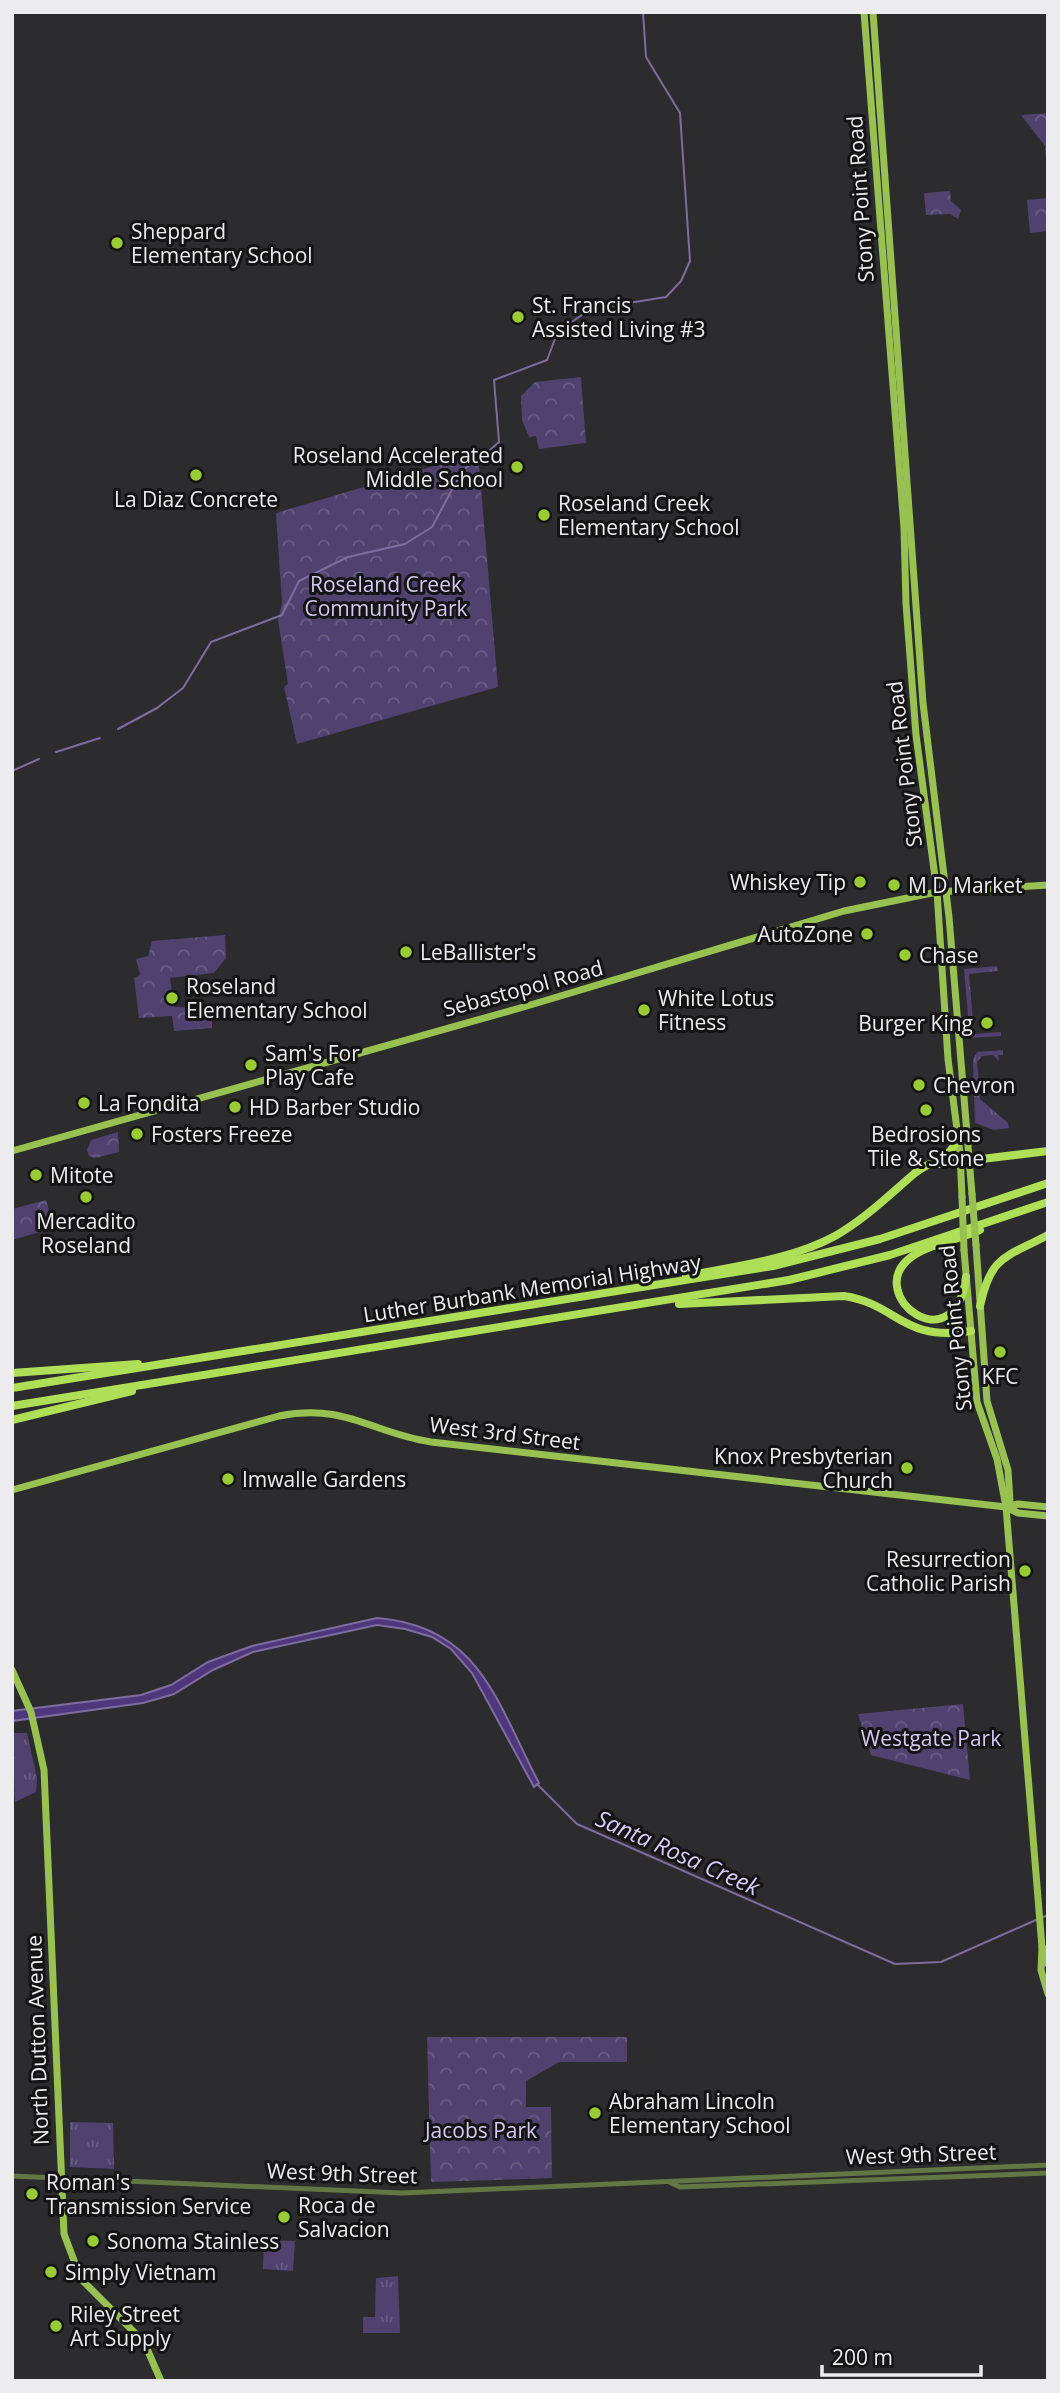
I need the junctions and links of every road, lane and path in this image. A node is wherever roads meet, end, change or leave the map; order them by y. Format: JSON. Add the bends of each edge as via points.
{"nodes":[{"id":1,"x":864,"y":12,"type":"edge"},
{"id":2,"x":873,"y":12,"type":"edge"},
{"id":3,"x":925,"y":796,"type":"junction"},
{"id":4,"x":938,"y":820,"type":"junction"},
{"id":5,"x":1048,"y":885,"type":"edge"},
{"id":6,"x":941,"y":892,"type":"junction"},
{"id":7,"x":958,"y":1138,"type":"junction"},
{"id":8,"x":12,"y":1151,"type":"edge"},
{"id":9,"x":1048,"y":1151,"type":"edge"},
{"id":10,"x":965,"y":1160,"type":"junction"},
{"id":11,"x":1048,"y":1183,"type":"edge"},
{"id":12,"x":902,"y":1185,"type":"junction"},
{"id":13,"x":1048,"y":1202,"type":"edge"},
{"id":14,"x":1014,"y":1213,"type":"junction"},
{"id":15,"x":1048,"y":1236,"type":"edge"},
{"id":16,"x":966,"y":1277,"type":"junction"},
{"id":17,"x":634,"y":1289,"type":"junction"},
{"id":18,"x":652,"y":1303,"type":"junction"},
{"id":19,"x":980,"y":1306,"type":"junction"},
{"id":20,"x":971,"y":1331,"type":"junction"},
{"id":21,"x":173,"y":1363,"type":"junction"},
{"id":22,"x":12,"y":1373,"type":"edge"},
{"id":23,"x":173,"y":1380,"type":"junction"},
{"id":24,"x":12,"y":1388,"type":"edge"},
{"id":25,"x":12,"y":1406,"type":"edge"},
{"id":26,"x":12,"y":1420,"type":"edge"},
{"id":27,"x":12,"y":1490,"type":"edge"},
{"id":28,"x":1006,"y":1507,"type":"junction"},
{"id":29,"x":1048,"y":1507,"type":"edge"},
{"id":30,"x":1048,"y":1516,"type":"edge"},
{"id":31,"x":12,"y":1670,"type":"edge"},
{"id":32,"x":1042,"y":1947,"type":"junction"},
{"id":33,"x":1048,"y":1964,"type":"edge"},
{"id":34,"x":1048,"y":1994,"type":"edge"},
{"id":35,"x":1048,"y":2165,"type":"edge"},
{"id":36,"x":1048,"y":2173,"type":"edge"},
{"id":37,"x":12,"y":2176,"type":"edge"},
{"id":38,"x":60,"y":2176,"type":"junction"},
{"id":39,"x":671,"y":2183,"type":"junction"},
{"id":40,"x":161,"y":2381,"type":"edge"}],
"edges":[{"from":1,"to":3,"type":"main road","name":"Stony Point Road","via":[[914,716]]},
{"from":2,"to":4,"type":"main road","name":"Stony Point Road","via":[[923,698]]},
{"from":3,"to":4,"type":"main road","via":[[931,815]]},
{"from":3,"to":6,"type":"main road","name":"Stony Point Road"},
{"from":4,"to":6,"type":"main road","name":"Stony Point Road"},
{"from":5,"to":6,"type":"main road","name":"Sebastopol Road"},
{"from":6,"to":7,"type":"main road","name":"Stony Point Road","via":[[948,1059]]},
{"from":6,"to":8,"type":"main road","name":"Sebastopol Road","via":[[844,911]]},
{"from":6,"to":10,"type":"main road","name":"Stony Point Road"},
{"from":7,"to":10,"type":"main road","name":"Stony Point Road"},
{"from":7,"to":12,"type":"highway","via":[[948,1155]]},
{"from":9,"to":10,"type":"highway"},
{"from":10,"to":12,"type":"highway","via":[[936,1165]]},
{"from":10,"to":16,"type":"main road","name":"Stony Point Road","bridge":true},
{"from":10,"to":19,"type":"main road","name":"Stony Point Road","bridge":true},
{"from":11,"to":17,"type":"highway","name":"Luther Burbank Memorial Highway","via":[[825,1254]]},
{"from":12,"to":17,"type":"highway","via":[[857,1222],[816,1245]]},
{"from":13,"to":14,"type":"highway","name":"Luther Burbank Memorial Highway"},
{"from":14,"to":16,"type":"highway","via":[[913,1256],[899,1276],[899,1296],[918,1317],[940,1318],[960,1302]]},
{"from":14,"to":18,"type":"highway","name":"Luther Burbank Memorial Highway","via":[[833,1270]]},
{"from":15,"to":19,"type":"highway","via":[[994,1265]]},
{"from":16,"to":20,"type":"main road","name":"Stony Point Road"},
{"from":17,"to":21,"type":"highway","name":"Luther Burbank Memorial Highway"},
{"from":18,"to":20,"type":"highway","via":[[844,1296],[866,1302],[920,1331]]},
{"from":18,"to":23,"type":"highway","name":"Luther Burbank Memorial Highway"},
{"from":19,"to":28,"type":"main road","name":"Stony Point Road","via":[[988,1408],[1008,1469],[1010,1501]]},
{"from":20,"to":28,"type":"main road","name":"Stony Point Road","via":[[978,1407],[997,1459]]},
{"from":21,"to":22,"type":"highway"},
{"from":21,"to":24,"type":"highway","name":"Luther Burbank Memorial Highway"},
{"from":23,"to":25,"type":"highway","name":"Luther Burbank Memorial Highway"},
{"from":23,"to":26,"type":"highway"},
{"from":27,"to":28,"type":"main road","name":"West 3rd Street","via":[[279,1416],[317,1412],[357,1418],[398,1435],[431,1442]]},
{"from":28,"to":29,"type":"main road","name":"West 3rd Street"},
{"from":28,"to":30,"type":"main road","name":"West 3rd Street"},
{"from":28,"to":32,"type":"main road","name":"Stony Point Road"},
{"from":31,"to":38,"type":"main road","name":"North Dutton Avenue","via":[[38,1735],[46,1790]]},
{"from":32,"to":33,"type":"main road","name":"Stony Point Road"},
{"from":32,"to":34,"type":"main road","name":"Stony Point Road","via":[[1041,1970]]},
{"from":35,"to":39,"type":"street","name":"West 9th Street","via":[[680,2179]]},
{"from":36,"to":39,"type":"street","name":"West 9th Street"},
{"from":37,"to":38,"type":"street","name":"West 9th Street"},
{"from":38,"to":39,"type":"street","name":"West 9th Street","via":[[402,2193]]},
{"from":38,"to":40,"type":"main road","name":"North Dutton Avenue","via":[[64,2234],[73,2263],[96,2297],[144,2342]]}]}
